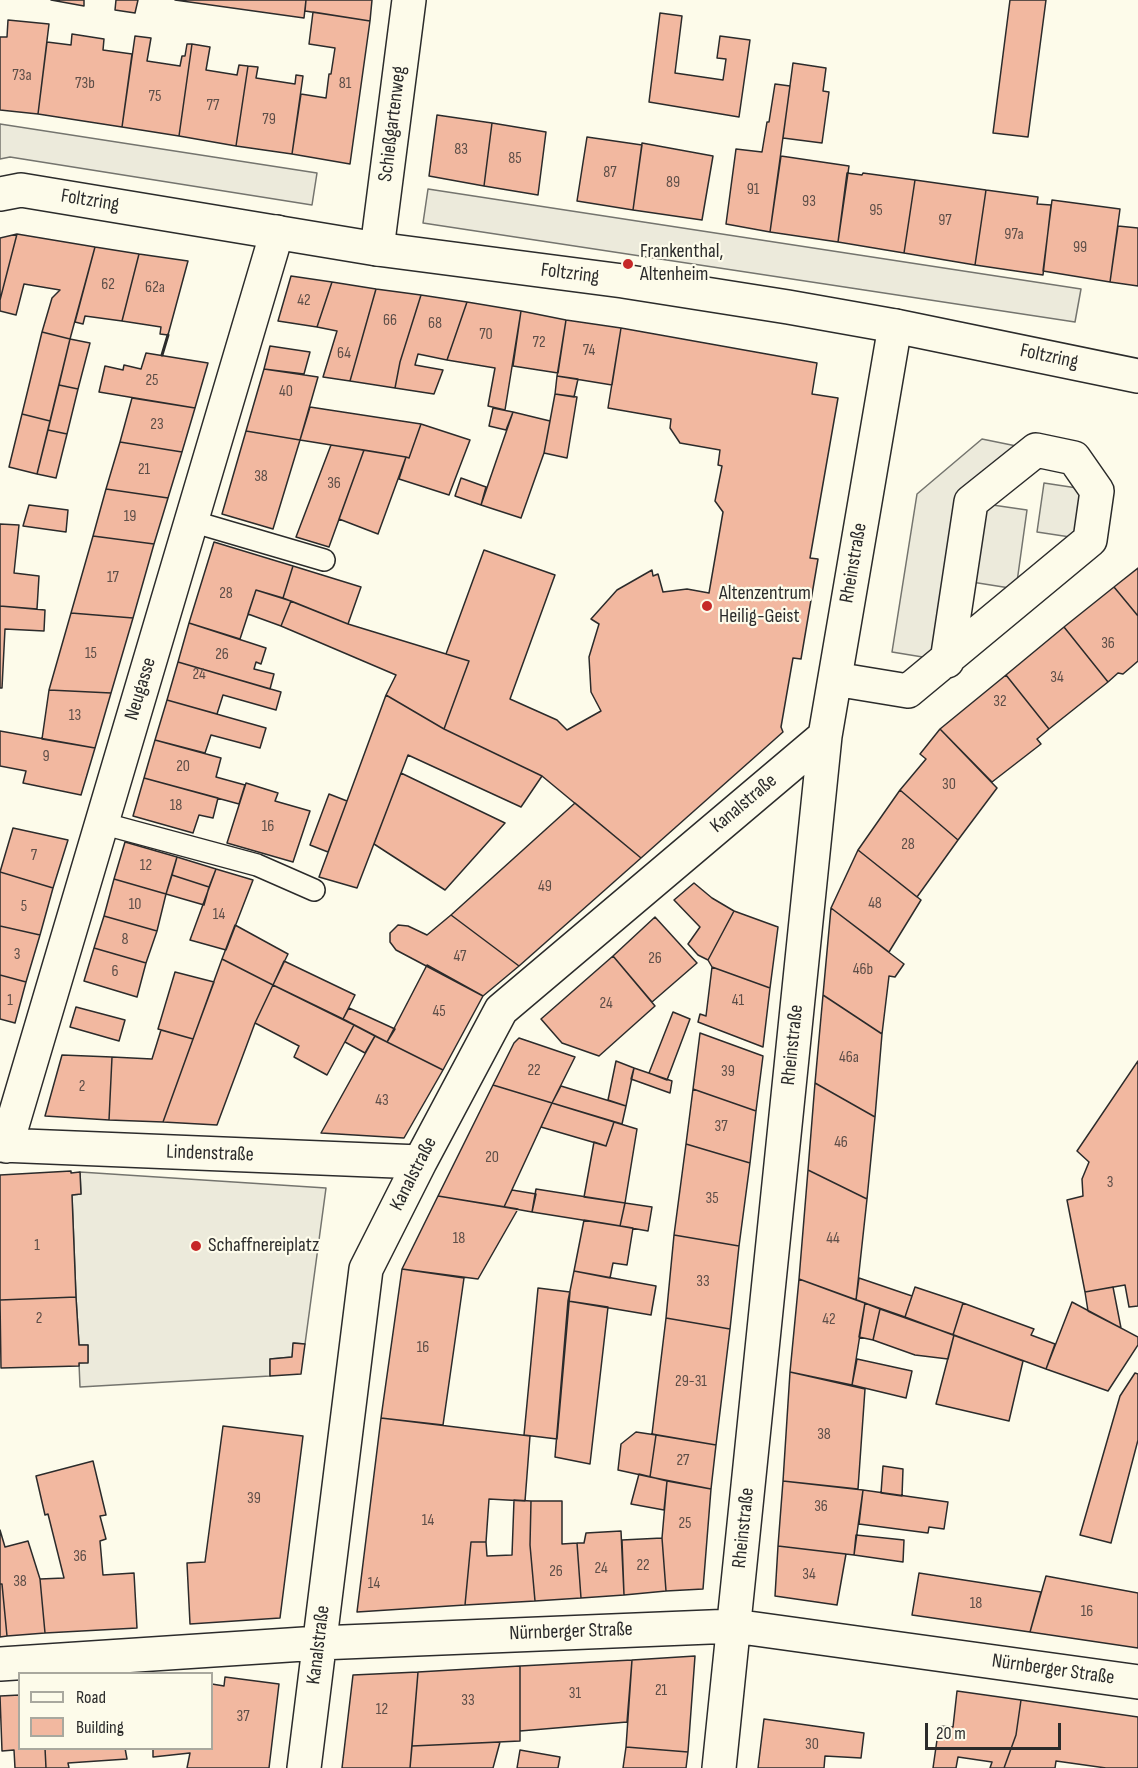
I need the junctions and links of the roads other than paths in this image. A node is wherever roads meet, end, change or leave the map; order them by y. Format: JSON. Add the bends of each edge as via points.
{"nodes":[{"id":1,"x":409,"y":0,"type":"edge"},
{"id":2,"x":0,"y":194,"type":"edge"},
{"id":3,"x":277,"y":232,"type":"junction"},
{"id":4,"x":377,"y":249,"type":"junction"},
{"id":5,"x":895,"y":326,"type":"junction"},
{"id":6,"x":1138,"y":376,"type":"edge"},
{"id":7,"x":191,"y":521,"type":"junction"},
{"id":8,"x":324,"y":560,"type":"dead end"},
{"id":9,"x":947,"y":661,"type":"junction"},
{"id":10,"x":835,"y":679,"type":"junction"},
{"id":11,"x":825,"y":736,"type":"junction"},
{"id":12,"x":101,"y":823,"type":"junction"},
{"id":13,"x":314,"y":890,"type":"dead end"},
{"id":14,"x":3,"y":1145,"type":"edge"},
{"id":15,"x":420,"y":1162,"type":"junction"},
{"id":16,"x":734,"y":1626,"type":"junction"},
{"id":17,"x":319,"y":1643,"type":"junction"},
{"id":18,"x":0,"y":1664,"type":"edge"},
{"id":19,"x":1138,"y":1682,"type":"edge"},
{"id":20,"x":304,"y":1768,"type":"edge"},
{"id":21,"x":719,"y":1768,"type":"edge"}],
"edges":[{"from":1,"to":4,"type":"street","name":"Schießgartenweg"},
{"from":2,"to":3,"type":"street","name":"Foltzring","via":[[21,190]]},
{"from":3,"to":4,"type":"street","name":"Foltzring"},
{"from":3,"to":7,"type":"street","name":"Neugasse"},
{"from":4,"to":5,"type":"street","name":"Foltzring","via":[[622,281]]},
{"from":5,"to":6,"type":"street","name":"Foltzring"},
{"from":5,"to":10,"type":"street","name":"Rheinstraße"},
{"from":7,"to":8,"type":"lane"},
{"from":7,"to":12,"type":"street","name":"Neugasse"},
{"from":9,"to":9,"type":"street","via":[[1090,540],[1097,491],[1074,458],[1036,450],[971,502]]},
{"from":9,"to":10,"type":"street","via":[[908,691]]},
{"from":10,"to":11,"type":"street","name":"Rheinstraße"},
{"from":11,"to":15,"type":"street","name":"Kanalstraße","via":[[501,1010]]},
{"from":11,"to":16,"type":"street","name":"Rheinstraße"},
{"from":12,"to":13,"type":"lane","via":[[257,865]]},
{"from":12,"to":14,"type":"street","name":"Neugasse"},
{"from":14,"to":15,"type":"street","name":"Lindenstraße"},
{"from":15,"to":17,"type":"street","name":"Kanalstraße","via":[[366,1269]]},
{"from":16,"to":17,"type":"street","name":"Nürnberger Straße"},
{"from":16,"to":19,"type":"street","name":"Nürnberger Straße"},
{"from":16,"to":21,"type":"street","name":"Rheinstraße"},
{"from":17,"to":18,"type":"street","name":"Nürnberger Straße"},
{"from":17,"to":20,"type":"street","name":"Kanalstraße"}]}
